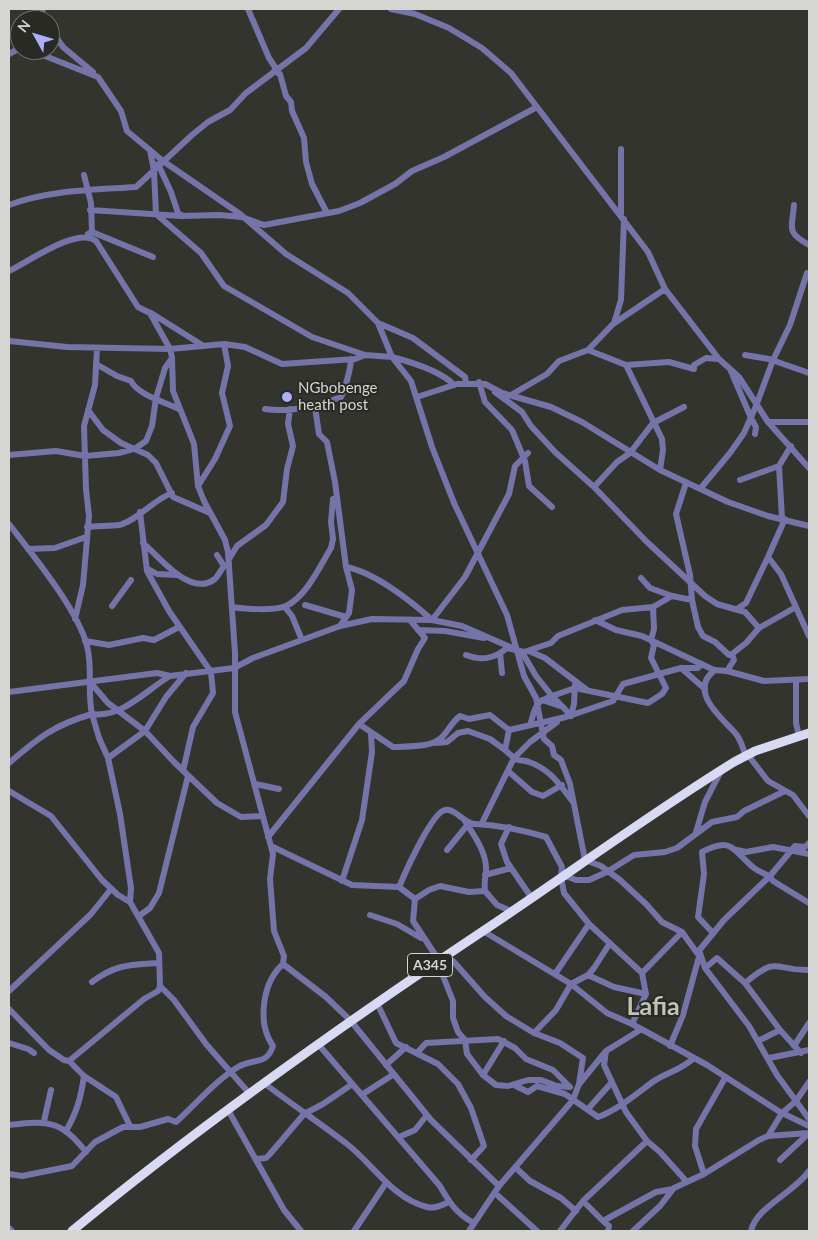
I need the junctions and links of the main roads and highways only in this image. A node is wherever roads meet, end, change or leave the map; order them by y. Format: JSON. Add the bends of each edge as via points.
{"nodes":[{"id":1,"x":809,"y":733,"type":"edge"},
{"id":2,"x":72,"y":1231,"type":"edge"}],
"edges":[{"from":1,"to":2,"type":"highway","number":"A345","via":[[747,755],[584,860],[249,1093]]}]}
